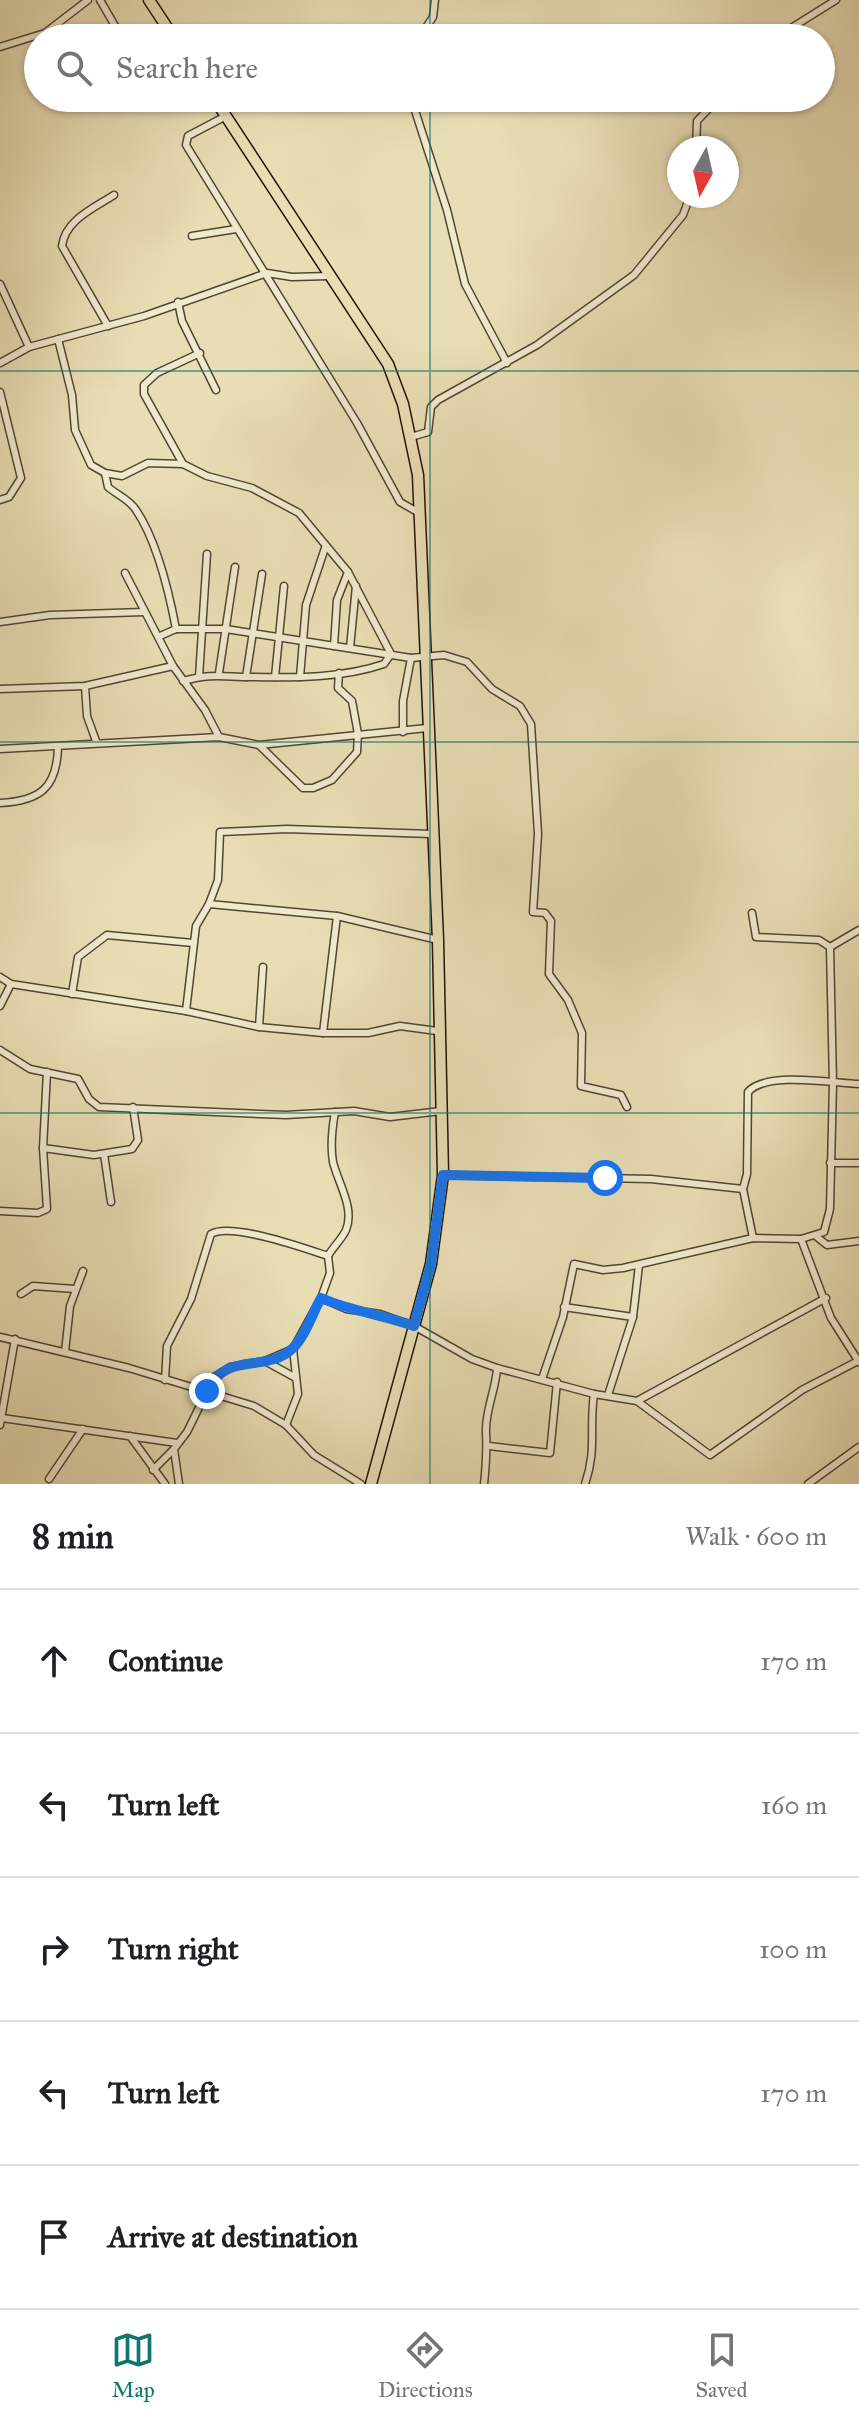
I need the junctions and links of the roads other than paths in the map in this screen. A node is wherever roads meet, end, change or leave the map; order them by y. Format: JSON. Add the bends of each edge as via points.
{"nodes":[{"id":1,"x":88,"y":0,"type":"edge"},
{"id":2,"x":100,"y":0,"type":"edge"},
{"id":3,"x":149,"y":0,"type":"edge"},
{"id":4,"x":435,"y":0,"type":"edge"},
{"id":5,"x":836,"y":0,"type":"edge"},
{"id":6,"x":57,"y":24,"type":"edge"},
{"id":7,"x":114,"y":24,"type":"edge"},
{"id":8,"x":165,"y":24,"type":"edge"},
{"id":9,"x":428,"y":24,"type":"edge"},
{"id":10,"x":798,"y":24,"type":"edge"},
{"id":11,"x":24,"y":40,"type":"edge"},
{"id":12,"x":0,"y":47,"type":"edge"},
{"id":13,"x":223,"y":112,"type":"edge"},
{"id":14,"x":416,"y":112,"type":"edge"},
{"id":15,"x":706,"y":112,"type":"edge"},
{"id":16,"x":226,"y":116,"type":"junction"},
{"id":17,"x":696,"y":136,"type":"edge"},
{"id":18,"x":114,"y":195,"type":"dead end"},
{"id":19,"x":686,"y":208,"type":"edge"},
{"id":20,"x":236,"y":229,"type":"junction"},
{"id":21,"x":192,"y":236,"type":"dead end"},
{"id":22,"x":267,"y":273,"type":"junction"},
{"id":23,"x":333,"y":276,"type":"junction"},
{"id":24,"x":0,"y":284,"type":"edge"},
{"id":25,"x":178,"y":302,"type":"junction"},
{"id":26,"x":108,"y":326,"type":"junction"},
{"id":27,"x":58,"y":339,"type":"junction"},
{"id":28,"x":29,"y":347,"type":"junction"},
{"id":29,"x":200,"y":353,"type":"junction"},
{"id":30,"x":0,"y":363,"type":"edge"},
{"id":31,"x":507,"y":363,"type":"junction"},
{"id":32,"x":216,"y":390,"type":"dead end"},
{"id":33,"x":0,"y":392,"type":"edge"},
{"id":34,"x":411,"y":437,"type":"junction"},
{"id":35,"x":183,"y":464,"type":"junction"},
{"id":36,"x":105,"y":473,"type":"junction"},
{"id":37,"x":0,"y":500,"type":"edge"},
{"id":38,"x":421,"y":514,"type":"junction"},
{"id":39,"x":325,"y":548,"type":"junction"},
{"id":40,"x":207,"y":554,"type":"dead end"},
{"id":41,"x":235,"y":567,"type":"dead end"},
{"id":42,"x":348,"y":572,"type":"junction"},
{"id":43,"x":125,"y":573,"type":"dead end"},
{"id":44,"x":262,"y":574,"type":"dead end"},
{"id":45,"x":284,"y":586,"type":"dead end"},
{"id":46,"x":356,"y":586,"type":"junction"},
{"id":47,"x":144,"y":612,"type":"junction"},
{"id":48,"x":0,"y":622,"type":"edge"},
{"id":49,"x":202,"y":628,"type":"junction"},
{"id":50,"x":176,"y":629,"type":"junction"},
{"id":51,"x":226,"y":629,"type":"junction"},
{"id":52,"x":254,"y":634,"type":"junction"},
{"id":53,"x":160,"y":636,"type":"junction"},
{"id":54,"x":278,"y":637,"type":"junction"},
{"id":55,"x":303,"y":642,"type":"junction"},
{"id":56,"x":334,"y":646,"type":"junction"},
{"id":57,"x":350,"y":648,"type":"junction"},
{"id":58,"x":391,"y":654,"type":"junction"},
{"id":59,"x":411,"y":658,"type":"junction"},
{"id":60,"x":424,"y":658,"type":"junction"},
{"id":61,"x":173,"y":666,"type":"junction"},
{"id":62,"x":219,"y":673,"type":"junction"},
{"id":63,"x":339,"y":673,"type":"junction"},
{"id":64,"x":199,"y":677,"type":"junction"},
{"id":65,"x":246,"y":677,"type":"junction"},
{"id":66,"x":275,"y":677,"type":"junction"},
{"id":67,"x":300,"y":677,"type":"junction"},
{"id":68,"x":183,"y":681,"type":"junction"},
{"id":69,"x":85,"y":686,"type":"junction"},
{"id":70,"x":0,"y":689,"type":"edge"},
{"id":71,"x":427,"y":728,"type":"junction"},
{"id":72,"x":403,"y":732,"type":"junction"},
{"id":73,"x":358,"y":734,"type":"junction"},
{"id":74,"x":219,"y":737,"type":"junction"},
{"id":75,"x":96,"y":741,"type":"junction"},
{"id":76,"x":259,"y":745,"type":"junction"},
{"id":77,"x":58,"y":747,"type":"junction"},
{"id":78,"x":0,"y":749,"type":"edge"},
{"id":79,"x":0,"y":803,"type":"edge"},
{"id":80,"x":431,"y":834,"type":"junction"},
{"id":81,"x":209,"y":904,"type":"junction"},
{"id":82,"x":752,"y":913,"type":"dead end"},
{"id":83,"x":337,"y":916,"type":"junction"},
{"id":84,"x":859,"y":930,"type":"edge"},
{"id":85,"x":438,"y":940,"type":"junction"},
{"id":86,"x":193,"y":943,"type":"junction"},
{"id":87,"x":830,"y":947,"type":"junction"},
{"id":88,"x":263,"y":967,"type":"dead end"},
{"id":89,"x":0,"y":977,"type":"edge"},
{"id":90,"x":11,"y":984,"type":"junction"},
{"id":91,"x":72,"y":994,"type":"junction"},
{"id":92,"x":0,"y":1006,"type":"edge"},
{"id":93,"x":186,"y":1011,"type":"junction"},
{"id":94,"x":259,"y":1027,"type":"junction"},
{"id":95,"x":437,"y":1031,"type":"junction"},
{"id":96,"x":323,"y":1033,"type":"junction"},
{"id":97,"x":3,"y":1053,"type":"edge"},
{"id":98,"x":0,"y":1065,"type":"edge"},
{"id":99,"x":47,"y":1072,"type":"junction"},
{"id":100,"x":833,"y":1083,"type":"junction"},
{"id":101,"x":859,"y":1084,"type":"edge"},
{"id":102,"x":133,"y":1107,"type":"junction"},
{"id":103,"x":627,"y":1107,"type":"dead end"},
{"id":104,"x":441,"y":1111,"type":"junction"},
{"id":105,"x":335,"y":1112,"type":"junction"},
{"id":106,"x":43,"y":1148,"type":"junction"},
{"id":107,"x":104,"y":1154,"type":"junction"},
{"id":108,"x":830,"y":1163,"type":"junction"},
{"id":109,"x":859,"y":1163,"type":"edge"},
{"id":110,"x":443,"y":1175,"type":"junction"},
{"id":111,"x":743,"y":1189,"type":"junction"},
{"id":112,"x":111,"y":1202,"type":"dead end"},
{"id":113,"x":0,"y":1211,"type":"edge"},
{"id":114,"x":817,"y":1237,"type":"junction"},
{"id":115,"x":753,"y":1238,"type":"junction"},
{"id":116,"x":801,"y":1239,"type":"junction"},
{"id":117,"x":859,"y":1241,"type":"edge"},
{"id":118,"x":328,"y":1256,"type":"junction"},
{"id":119,"x":639,"y":1265,"type":"junction"},
{"id":120,"x":83,"y":1271,"type":"dead end"},
{"id":121,"x":75,"y":1289,"type":"junction"},
{"id":122,"x":21,"y":1294,"type":"dead end"},
{"id":123,"x":321,"y":1298,"type":"junction"},
{"id":124,"x":826,"y":1298,"type":"junction"},
{"id":125,"x":564,"y":1307,"type":"junction"},
{"id":126,"x":633,"y":1317,"type":"junction"},
{"id":127,"x":414,"y":1326,"type":"junction"},
{"id":128,"x":0,"y":1337,"type":"edge"},
{"id":129,"x":15,"y":1339,"type":"junction"},
{"id":130,"x":293,"y":1349,"type":"junction"},
{"id":131,"x":65,"y":1352,"type":"junction"},
{"id":132,"x":265,"y":1361,"type":"junction"},
{"id":133,"x":858,"y":1362,"type":"edge"},
{"id":134,"x":497,"y":1368,"type":"junction"},
{"id":135,"x":296,"y":1378,"type":"junction"},
{"id":136,"x":542,"y":1379,"type":"junction"},
{"id":137,"x":165,"y":1380,"type":"junction"},
{"id":138,"x":557,"y":1382,"type":"junction"},
{"id":139,"x":207,"y":1391,"type":"junction"},
{"id":140,"x":594,"y":1394,"type":"junction"},
{"id":141,"x":608,"y":1395,"type":"junction"},
{"id":142,"x":637,"y":1401,"type":"junction"},
{"id":143,"x":1,"y":1422,"type":"edge"},
{"id":144,"x":286,"y":1425,"type":"junction"},
{"id":145,"x":83,"y":1429,"type":"junction"},
{"id":146,"x":130,"y":1436,"type":"junction"},
{"id":147,"x":176,"y":1446,"type":"junction"},
{"id":148,"x":489,"y":1446,"type":"junction"},
{"id":149,"x":859,"y":1447,"type":"edge"},
{"id":150,"x":153,"y":1470,"type":"junction"},
{"id":151,"x":49,"y":1479,"type":"dead end"},
{"id":152,"x":165,"y":1484,"type":"edge"},
{"id":153,"x":179,"y":1484,"type":"edge"},
{"id":154,"x":361,"y":1484,"type":"edge"},
{"id":155,"x":371,"y":1484,"type":"edge"},
{"id":156,"x":484,"y":1484,"type":"edge"},
{"id":157,"x":585,"y":1484,"type":"edge"},
{"id":158,"x":808,"y":1484,"type":"edge"}],
"edges":[{"from":1,"to":6,"type":"street"},
{"from":2,"to":7,"type":"street"},
{"from":3,"to":8,"type":"main road"},
{"from":4,"to":9,"type":"street"},
{"from":5,"to":10,"type":"street"},
{"from":11,"to":12,"type":"street"},
{"from":13,"to":16,"type":"main road"},
{"from":14,"to":31,"type":"street","via":[[465,284]]},
{"from":15,"to":17,"type":"street","via":[[697,121]]},
{"from":16,"to":20,"type":"street","via":[[185,140]]},
{"from":16,"to":23,"type":"main road"},
{"from":18,"to":26,"type":"street","via":[[70,225],[62,246]]},
{"from":19,"to":31,"type":"street","via":[[634,275]]},
{"from":20,"to":21,"type":"street"},
{"from":20,"to":22,"type":"street"},
{"from":22,"to":23,"type":"street"},
{"from":22,"to":25,"type":"street"},
{"from":22,"to":38,"type":"street","via":[[400,502]]},
{"from":23,"to":34,"type":"main road","via":[[388,364]]},
{"from":24,"to":28,"type":"street"},
{"from":25,"to":26,"type":"street"},
{"from":25,"to":29,"type":"street"},
{"from":26,"to":27,"type":"street"},
{"from":27,"to":28,"type":"street"},
{"from":27,"to":36,"type":"street","via":[[75,430],[91,465]]},
{"from":28,"to":30,"type":"street"},
{"from":29,"to":32,"type":"street"},
{"from":29,"to":35,"type":"street","via":[[144,385]]},
{"from":31,"to":34,"type":"street","via":[[433,403],[428,432]]},
{"from":33,"to":37,"type":"street","via":[[21,478],[9,497]]},
{"from":34,"to":38,"type":"main road"},
{"from":35,"to":36,"type":"street","via":[[164,461],[122,476]]},
{"from":35,"to":39,"type":"street","via":[[252,488],[299,513]]},
{"from":36,"to":50,"type":"street","via":[[108,487],[131,504],[143,524],[168,586]]},
{"from":38,"to":60,"type":"main road"},
{"from":39,"to":42,"type":"street"},
{"from":39,"to":55,"type":"street","via":[[306,605]]},
{"from":40,"to":49,"type":"street"},
{"from":41,"to":51,"type":"street"},
{"from":42,"to":46,"type":"street"},
{"from":42,"to":56,"type":"street","via":[[337,600]]},
{"from":43,"to":47,"type":"street"},
{"from":44,"to":52,"type":"street"},
{"from":45,"to":54,"type":"street"},
{"from":46,"to":57,"type":"street"},
{"from":46,"to":58,"type":"street"},
{"from":47,"to":48,"type":"street"},
{"from":47,"to":53,"type":"street"},
{"from":49,"to":50,"type":"street"},
{"from":49,"to":51,"type":"street"},
{"from":49,"to":64,"type":"street"},
{"from":50,"to":53,"type":"street"},
{"from":51,"to":52,"type":"street"},
{"from":51,"to":62,"type":"street"},
{"from":52,"to":54,"type":"street"},
{"from":52,"to":65,"type":"street"},
{"from":53,"to":61,"type":"street"},
{"from":54,"to":55,"type":"street"},
{"from":54,"to":66,"type":"street"},
{"from":55,"to":56,"type":"street"},
{"from":55,"to":67,"type":"street"},
{"from":56,"to":57,"type":"street"},
{"from":57,"to":58,"type":"street"},
{"from":58,"to":59,"type":"street"},
{"from":58,"to":63,"type":"street","via":[[384,664]]},
{"from":59,"to":60,"type":"street"},
{"from":59,"to":72,"type":"street"},
{"from":60,"to":71,"type":"main road"},
{"from":60,"to":103,"type":"street","via":[[444,655],[467,662],[492,689],[520,706],[531,724],[538,834],[533,912],[545,913],[551,921],[549,974],[582,1033],[581,1086],[621,1095]]},
{"from":61,"to":68,"type":"street"},
{"from":61,"to":69,"type":"street"},
{"from":62,"to":64,"type":"street"},
{"from":62,"to":65,"type":"street"},
{"from":63,"to":67,"type":"street"},
{"from":63,"to":73,"type":"street","via":[[338,688],[352,701]]},
{"from":64,"to":68,"type":"street"},
{"from":65,"to":66,"type":"street"},
{"from":66,"to":67,"type":"street"},
{"from":68,"to":74,"type":"street"},
{"from":69,"to":70,"type":"street"},
{"from":69,"to":75,"type":"street"},
{"from":71,"to":72,"type":"street"},
{"from":71,"to":80,"type":"main road"},
{"from":72,"to":73,"type":"street"},
{"from":73,"to":76,"type":"street"},
{"from":73,"to":76,"type":"street","via":[[354,759],[332,780],[313,788],[296,783]]},
{"from":74,"to":75,"type":"street"},
{"from":74,"to":76,"type":"street"},
{"from":75,"to":77,"type":"street"},
{"from":77,"to":78,"type":"street"},
{"from":77,"to":79,"type":"street","via":[[51,782],[27,800]]},
{"from":80,"to":81,"type":"street","via":[[225,831],[219,836],[220,866]]},
{"from":80,"to":85,"type":"main road"},
{"from":81,"to":83,"type":"street"},
{"from":81,"to":86,"type":"street","via":[[198,917]]},
{"from":82,"to":87,"type":"street","via":[[756,937],[819,940]]},
{"from":83,"to":85,"type":"street"},
{"from":83,"to":96,"type":"street"},
{"from":84,"to":87,"type":"street"},
{"from":85,"to":95,"type":"main road"},
{"from":86,"to":91,"type":"street","via":[[107,935],[78,957]]},
{"from":86,"to":93,"type":"street"},
{"from":87,"to":100,"type":"street"},
{"from":88,"to":94,"type":"street"},
{"from":89,"to":90,"type":"street"},
{"from":90,"to":91,"type":"street"},
{"from":90,"to":92,"type":"street"},
{"from":91,"to":93,"type":"street"},
{"from":93,"to":94,"type":"street"},
{"from":94,"to":96,"type":"street"},
{"from":95,"to":96,"type":"street","via":[[400,1026],[368,1033]]},
{"from":95,"to":104,"type":"main road"},
{"from":97,"to":98,"type":"street"},
{"from":97,"to":99,"type":"street"},
{"from":99,"to":102,"type":"street","via":[[78,1079],[99,1107]]},
{"from":99,"to":106,"type":"street"},
{"from":100,"to":101,"type":"street"},
{"from":100,"to":108,"type":"street"},
{"from":100,"to":111,"type":"street","via":[[775,1080],[752,1087],[746,1098]]},
{"from":102,"to":105,"type":"street","via":[[286,1115]]},
{"from":102,"to":107,"type":"street","via":[[135,1145]]},
{"from":104,"to":105,"type":"street","via":[[390,1117]]},
{"from":104,"to":110,"type":"main road"},
{"from":105,"to":118,"type":"street","via":[[333,1161],[348,1220]]},
{"from":106,"to":107,"type":"street"},
{"from":106,"to":113,"type":"street","via":[[47,1209]]},
{"from":107,"to":112,"type":"street"},
{"from":108,"to":109,"type":"street"},
{"from":108,"to":114,"type":"street","via":[[830,1209],[824,1232]]},
{"from":110,"to":111,"type":"street","via":[[651,1179]]},
{"from":110,"to":127,"type":"main road","via":[[431,1264]]},
{"from":111,"to":115,"type":"street"},
{"from":114,"to":116,"type":"street"},
{"from":114,"to":117,"type":"street","via":[[827,1245]]},
{"from":115,"to":116,"type":"street"},
{"from":115,"to":119,"type":"street"},
{"from":116,"to":124,"type":"street"},
{"from":118,"to":123,"type":"street","via":[[330,1273]]},
{"from":118,"to":137,"type":"street","via":[[254,1235],[217,1230],[211,1234],[191,1299],[167,1346]]},
{"from":119,"to":125,"type":"street","via":[[603,1270],[574,1264]]},
{"from":119,"to":126,"type":"street"},
{"from":120,"to":121,"type":"street"},
{"from":121,"to":122,"type":"street","via":[[33,1286]]},
{"from":121,"to":131,"type":"street"},
{"from":123,"to":127,"type":"street"},
{"from":123,"to":130,"type":"street"},
{"from":124,"to":133,"type":"street","via":[[831,1318]]},
{"from":124,"to":142,"type":"street"},
{"from":125,"to":126,"type":"street"},
{"from":125,"to":136,"type":"street"},
{"from":126,"to":141,"type":"street"},
{"from":127,"to":134,"type":"street"},
{"from":127,"to":155,"type":"main road"},
{"from":128,"to":129,"type":"street"},
{"from":129,"to":131,"type":"street"},
{"from":129,"to":143,"type":"street"},
{"from":130,"to":132,"type":"street"},
{"from":130,"to":135,"type":"street"},
{"from":131,"to":137,"type":"street"},
{"from":132,"to":135,"type":"street"},
{"from":132,"to":139,"type":"street","via":[[230,1367],[214,1377]]},
{"from":133,"to":142,"type":"street","via":[[802,1390],[710,1455]]},
{"from":134,"to":136,"type":"street"},
{"from":134,"to":148,"type":"street","via":[[486,1431]]},
{"from":135,"to":144,"type":"street","via":[[298,1394]]},
{"from":136,"to":138,"type":"street"},
{"from":137,"to":139,"type":"street"},
{"from":138,"to":140,"type":"street"},
{"from":138,"to":148,"type":"street","via":[[550,1453]]},
{"from":139,"to":144,"type":"street","via":[[254,1406]]},
{"from":139,"to":147,"type":"street"},
{"from":140,"to":141,"type":"street"},
{"from":140,"to":157,"type":"street","via":[[594,1452]]},
{"from":141,"to":142,"type":"street"},
{"from":143,"to":145,"type":"street"},
{"from":144,"to":154,"type":"street","via":[[314,1455]]},
{"from":145,"to":146,"type":"street"},
{"from":145,"to":151,"type":"street"},
{"from":146,"to":147,"type":"street"},
{"from":146,"to":150,"type":"street"},
{"from":147,"to":150,"type":"street"},
{"from":147,"to":153,"type":"street"},
{"from":148,"to":156,"type":"street"},
{"from":149,"to":158,"type":"street"},
{"from":150,"to":152,"type":"street"}]}
